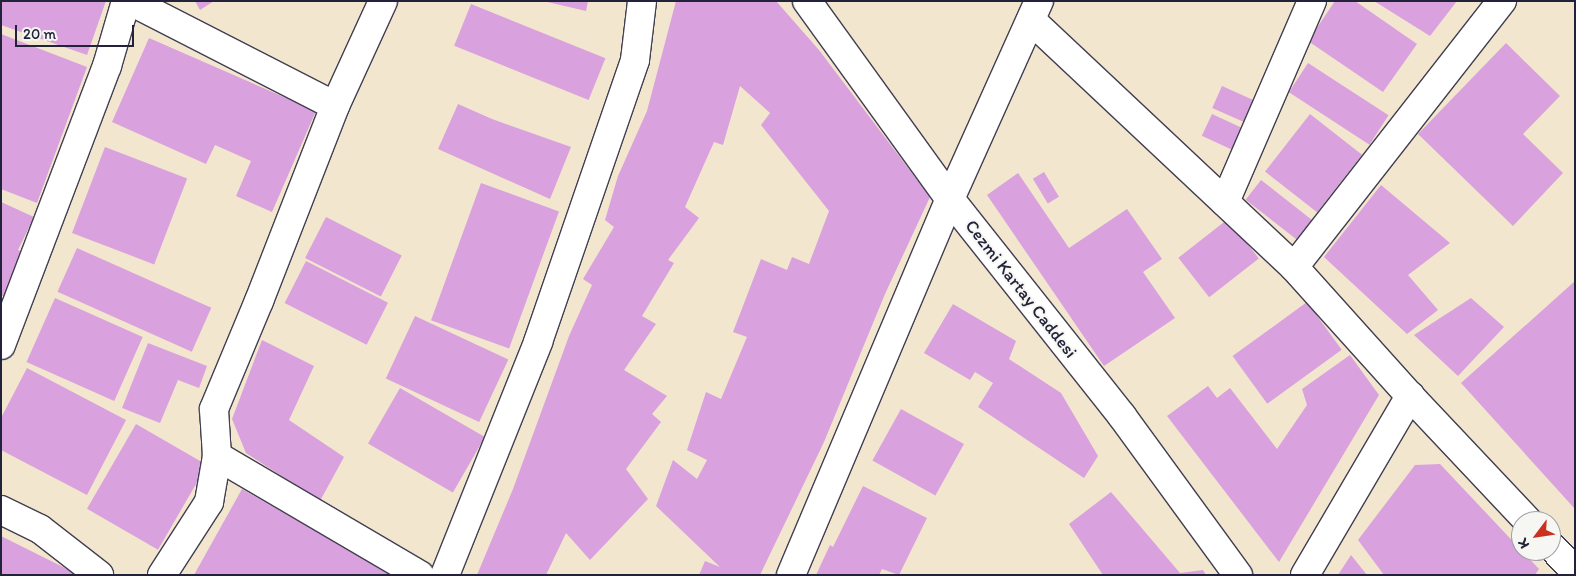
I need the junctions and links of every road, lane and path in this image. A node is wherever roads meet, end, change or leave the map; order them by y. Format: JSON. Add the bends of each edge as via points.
{"nodes":[{"id":1,"x":128,"y":1,"type":"edge"},
{"id":2,"x":383,"y":1,"type":"edge"},
{"id":3,"x":642,"y":1,"type":"edge"},
{"id":4,"x":807,"y":1,"type":"edge"},
{"id":5,"x":1312,"y":1,"type":"edge"},
{"id":6,"x":1502,"y":1,"type":"edge"},
{"id":7,"x":1036,"y":11,"type":"edge"},
{"id":8,"x":335,"y":106,"type":"junction"},
{"id":9,"x":950,"y":199,"type":"junction"},
{"id":10,"x":1224,"y":202,"type":"junction"},
{"id":11,"x":1294,"y":267,"type":"junction"},
{"id":12,"x":1,"y":345,"type":"edge"},
{"id":13,"x":1410,"y":396,"type":"junction"},
{"id":14,"x":217,"y":456,"type":"junction"},
{"id":15,"x":1,"y":510,"type":"edge"},
{"id":16,"x":1519,"y":511,"type":"edge"},
{"id":17,"x":1561,"y":556,"type":"edge"},
{"id":18,"x":1575,"y":571,"type":"edge"},
{"id":19,"x":99,"y":575,"type":"edge"},
{"id":20,"x":162,"y":575,"type":"edge"},
{"id":21,"x":420,"y":575,"type":"edge"},
{"id":22,"x":445,"y":575,"type":"edge"},
{"id":23,"x":791,"y":575,"type":"edge"},
{"id":24,"x":1238,"y":575,"type":"edge"},
{"id":25,"x":1305,"y":575,"type":"edge"}],
"edges":[{"from":1,"to":8,"type":"street"},
{"from":1,"to":12,"type":"street","via":[[107,66]]},
{"from":2,"to":8,"type":"street"},
{"from":3,"to":22,"type":"street","via":[[635,60],[538,342]]},
{"from":4,"to":9,"type":"street","name":"Cezmi Kartay Caddesi"},
{"from":5,"to":10,"type":"street"},
{"from":6,"to":11,"type":"street"},
{"from":7,"to":9,"type":"street"},
{"from":7,"to":10,"type":"street"},
{"from":8,"to":14,"type":"street","via":[[260,301],[214,409]]},
{"from":9,"to":23,"type":"street"},
{"from":9,"to":24,"type":"street","name":"Cezmi Kartay Caddesi","via":[[1122,416]]},
{"from":10,"to":11,"type":"street"},
{"from":11,"to":13,"type":"street"},
{"from":13,"to":16,"type":"street"},
{"from":13,"to":25,"type":"street"},
{"from":14,"to":20,"type":"street","via":[[209,502]]},
{"from":14,"to":21,"type":"street"},
{"from":15,"to":19,"type":"street","via":[[40,529]]},
{"from":17,"to":18,"type":"street"}]}
